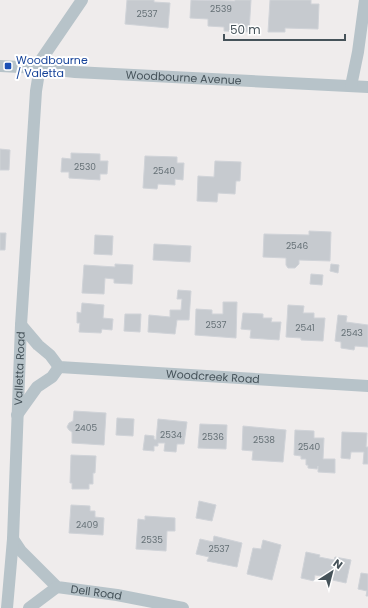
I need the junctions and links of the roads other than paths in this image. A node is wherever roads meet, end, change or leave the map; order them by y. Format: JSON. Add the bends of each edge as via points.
{"nodes":[{"id":1,"x":82,"y":0,"type":"edge"},
{"id":2,"x":365,"y":0,"type":"edge"},
{"id":3,"x":0,"y":66,"type":"edge"},
{"id":4,"x":40,"y":68,"type":"junction"},
{"id":5,"x":351,"y":86,"type":"junction"},
{"id":6,"x":368,"y":87,"type":"edge"},
{"id":7,"x":21,"y":325,"type":"junction"},
{"id":8,"x":58,"y":367,"type":"junction"},
{"id":9,"x":368,"y":386,"type":"edge"},
{"id":10,"x":17,"y":415,"type":"junction"},
{"id":11,"x":13,"y":539,"type":"junction"},
{"id":12,"x":57,"y":587,"type":"junction"},
{"id":13,"x":7,"y":608,"type":"edge"},
{"id":14,"x":29,"y":608,"type":"edge"},
{"id":15,"x":183,"y":608,"type":"edge"}],
"edges":[{"from":1,"to":4,"type":"street","name":"Valletta Road","via":[[41,60]]},
{"from":2,"to":5,"type":"street"},
{"from":3,"to":4,"type":"street","name":"Woodbourne Avenue"},
{"from":4,"to":5,"type":"street","name":"Woodbourne Avenue","via":[[74,72]]},
{"from":4,"to":7,"type":"street","name":"Valletta Road"},
{"from":5,"to":6,"type":"street","name":"Woodbourne Avenue"},
{"from":7,"to":8,"type":"street"},
{"from":7,"to":10,"type":"street","name":"Valletta Road"},
{"from":8,"to":9,"type":"street","name":"Woodcreek Road"},
{"from":8,"to":10,"type":"street","via":[[52,377],[37,388]]},
{"from":10,"to":11,"type":"street","name":"Valletta Road"},
{"from":11,"to":12,"type":"street","name":"Dell Road","via":[[21,551]]},
{"from":11,"to":13,"type":"street","name":"Valletta Road"},
{"from":12,"to":14,"type":"street","name":"Dell Road"},
{"from":12,"to":15,"type":"street","name":"Dell Road"}]}
